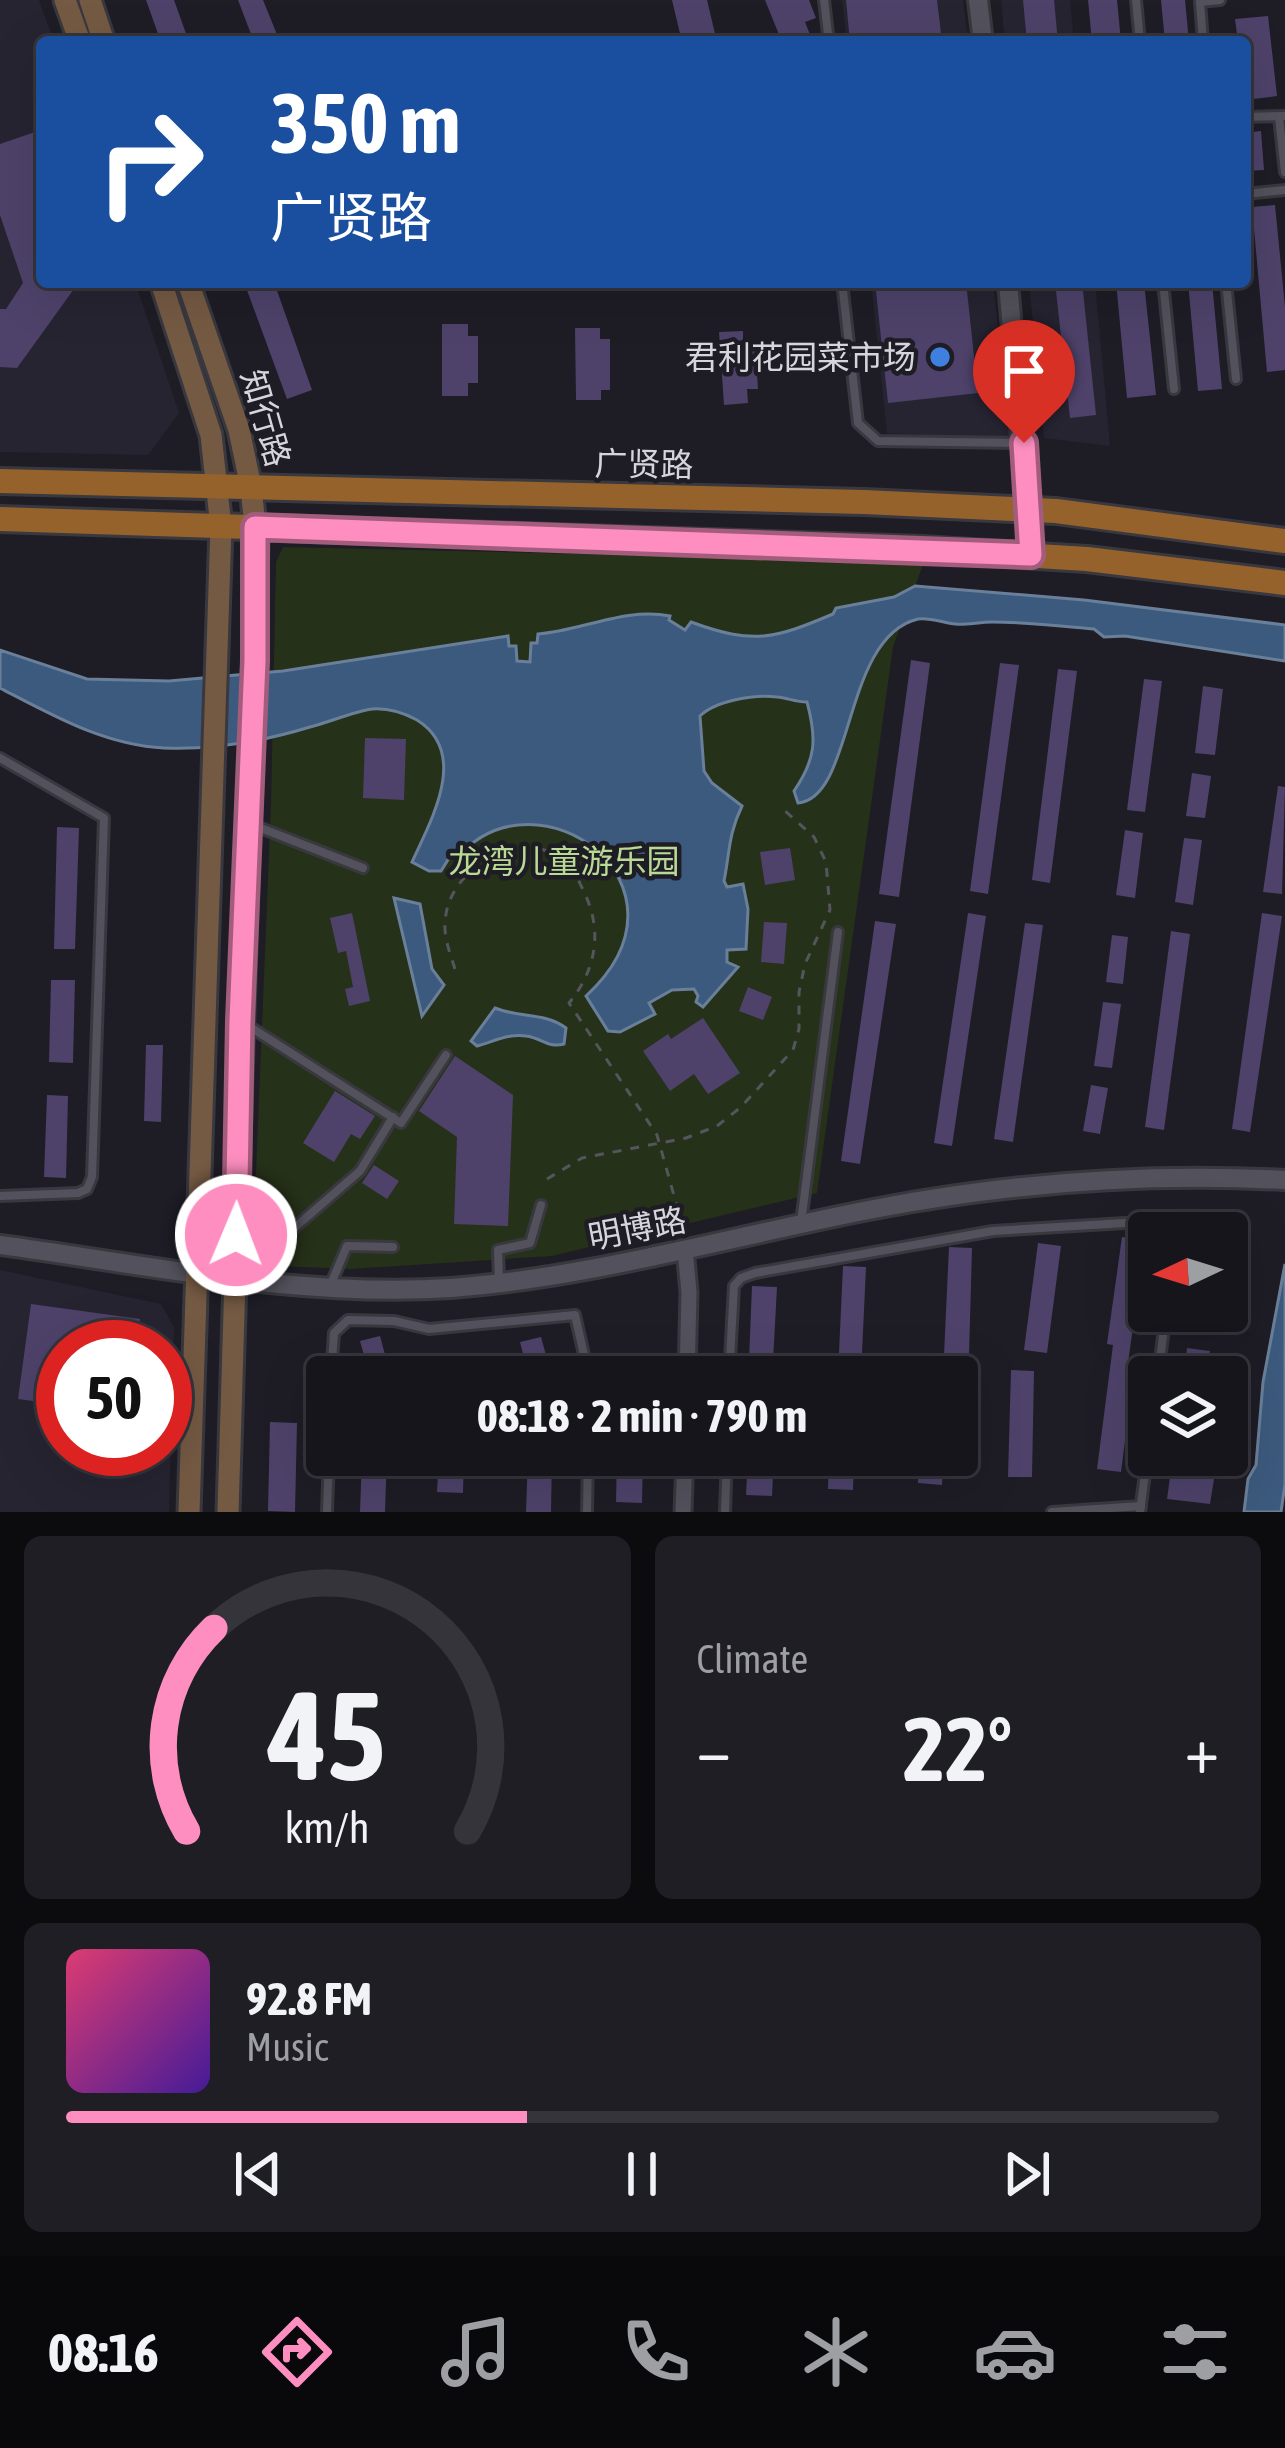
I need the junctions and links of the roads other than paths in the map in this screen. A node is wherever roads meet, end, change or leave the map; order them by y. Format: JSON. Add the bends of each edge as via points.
{"nodes":[{"id":1,"x":65,"y":0,"type":"edge"},
{"id":2,"x":90,"y":0,"type":"edge"},
{"id":3,"x":824,"y":0,"type":"edge"},
{"id":4,"x":978,"y":0,"type":"edge"},
{"id":5,"x":1136,"y":0,"type":"edge"},
{"id":6,"x":1220,"y":0,"type":"edge"},
{"id":7,"x":1200,"y":1,"type":"edge"},
{"id":8,"x":78,"y":36,"type":"edge"},
{"id":9,"x":102,"y":36,"type":"edge"},
{"id":10,"x":828,"y":36,"type":"edge"},
{"id":11,"x":981,"y":36,"type":"edge"},
{"id":12,"x":1139,"y":36,"type":"edge"},
{"id":13,"x":1203,"y":36,"type":"edge"},
{"id":14,"x":1251,"y":117,"type":"edge"},
{"id":15,"x":1282,"y":117,"type":"edge"},
{"id":16,"x":1285,"y":172,"type":"edge"},
{"id":17,"x":1285,"y":190,"type":"edge"},
{"id":18,"x":1251,"y":193,"type":"edge"},
{"id":19,"x":163,"y":288,"type":"edge"},
{"id":20,"x":190,"y":288,"type":"edge"},
{"id":21,"x":843,"y":288,"type":"edge"},
{"id":22,"x":1009,"y":288,"type":"edge"},
{"id":23,"x":1164,"y":288,"type":"edge"},
{"id":24,"x":1227,"y":288,"type":"edge"},
{"id":25,"x":1236,"y":379,"type":"dead end"},
{"id":26,"x":1174,"y":389,"type":"dead end"},
{"id":27,"x":1024,"y":443,"type":"junction"},
{"id":28,"x":0,"y":481,"type":"edge"},
{"id":29,"x":219,"y":486,"type":"junction"},
{"id":30,"x":251,"y":487,"type":"junction"},
{"id":31,"x":1028,"y":510,"type":"junction"},
{"id":32,"x":0,"y":519,"type":"edge"},
{"id":33,"x":221,"y":527,"type":"junction"},
{"id":34,"x":255,"y":527,"type":"junction"},
{"id":35,"x":1285,"y":541,"type":"edge"},
{"id":36,"x":1031,"y":555,"type":"junction"},
{"id":37,"x":1285,"y":584,"type":"edge"},
{"id":38,"x":0,"y":758,"type":"edge"},
{"id":39,"x":249,"y":824,"type":"junction"},
{"id":40,"x":363,"y":868,"type":"dead end"},
{"id":41,"x":838,"y":932,"type":"dead end"},
{"id":42,"x":240,"y":1021,"type":"junction"},
{"id":43,"x":446,"y":1055,"type":"dead end"},
{"id":44,"x":392,"y":1117,"type":"junction"},
{"id":45,"x":1275,"y":1180,"type":"edge"},
{"id":46,"x":0,"y":1196,"type":"edge"},
{"id":47,"x":541,"y":1205,"type":"dead end"},
{"id":48,"x":1128,"y":1223,"type":"edge"},
{"id":49,"x":801,"y":1225,"type":"junction"},
{"id":50,"x":0,"y":1245,"type":"edge"},
{"id":51,"x":393,"y":1247,"type":"dead end"},
{"id":52,"x":687,"y":1249,"type":"junction"},
{"id":53,"x":196,"y":1271,"type":"junction"},
{"id":54,"x":236,"y":1278,"type":"junction"},
{"id":55,"x":499,"y":1283,"type":"junction"},
{"id":56,"x":329,"y":1287,"type":"junction"},
{"id":57,"x":332,"y":1356,"type":"edge"},
{"id":58,"x":585,"y":1356,"type":"edge"},
{"id":59,"x":687,"y":1356,"type":"edge"},
{"id":60,"x":730,"y":1356,"type":"edge"},
{"id":61,"x":328,"y":1476,"type":"edge"},
{"id":62,"x":588,"y":1476,"type":"edge"},
{"id":63,"x":684,"y":1476,"type":"edge"},
{"id":64,"x":726,"y":1476,"type":"edge"},
{"id":65,"x":1144,"y":1476,"type":"edge"},
{"id":66,"x":1140,"y":1509,"type":"edge"},
{"id":67,"x":189,"y":1512,"type":"edge"},
{"id":68,"x":228,"y":1512,"type":"edge"},
{"id":69,"x":327,"y":1512,"type":"edge"},
{"id":70,"x":587,"y":1512,"type":"edge"},
{"id":71,"x":683,"y":1512,"type":"edge"},
{"id":72,"x":725,"y":1512,"type":"edge"},
{"id":73,"x":1052,"y":1512,"type":"edge"}],
"edges":[{"from":1,"to":8,"type":"main road"},
{"from":2,"to":9,"type":"main road"},
{"from":3,"to":10,"type":"lane"},
{"from":4,"to":11,"type":"street"},
{"from":5,"to":12,"type":"lane"},
{"from":6,"to":7,"type":"lane"},
{"from":7,"to":13,"type":"lane"},
{"from":14,"to":15,"type":"lane"},
{"from":15,"to":16,"type":"lane"},
{"from":17,"to":18,"type":"lane"},
{"from":19,"to":29,"type":"main road","name":"知行路","via":[[205,413]]},
{"from":20,"to":30,"type":"main road","name":"知行路"},
{"from":21,"to":27,"type":"lane","via":[[858,423],[878,440]]},
{"from":22,"to":27,"type":"street"},
{"from":23,"to":26,"type":"lane"},
{"from":24,"to":25,"type":"lane"},
{"from":27,"to":31,"type":"street"},
{"from":28,"to":29,"type":"main road","name":"广贤路"},
{"from":29,"to":30,"type":"main road","name":"广贤路"},
{"from":29,"to":33,"type":"main road","name":"知行路"},
{"from":30,"to":31,"type":"main road","name":"广贤路"},
{"from":30,"to":34,"type":"main road","name":"知行路"},
{"from":31,"to":35,"type":"main road","name":"广贤路"},
{"from":31,"to":36,"type":"street"},
{"from":32,"to":33,"type":"main road"},
{"from":33,"to":34,"type":"main road"},
{"from":33,"to":53,"type":"main road","name":"知行路"},
{"from":34,"to":36,"type":"main road"},
{"from":34,"to":39,"type":"main road","name":"知行路"},
{"from":36,"to":37,"type":"main road"},
{"from":38,"to":46,"type":"lane","via":[[104,818],[92,1178],[78,1193]]},
{"from":39,"to":40,"type":"lane"},
{"from":39,"to":42,"type":"main road","name":"知行路"},
{"from":41,"to":49,"type":"lane"},
{"from":42,"to":44,"type":"lane"},
{"from":42,"to":54,"type":"main road","name":"知行路"},
{"from":43,"to":44,"type":"lane","via":[[401,1123]]},
{"from":44,"to":54,"type":"lane","via":[[360,1171]]},
{"from":45,"to":49,"type":"street","name":"明博路","via":[[972,1192]]},
{"from":47,"to":55,"type":"lane","via":[[530,1243],[498,1250]]},
{"from":48,"to":60,"type":"lane","via":[[993,1231],[755,1273],[734,1286]]},
{"from":49,"to":52,"type":"street","name":"明博路"},
{"from":50,"to":53,"type":"street","name":"明博路"},
{"from":51,"to":56,"type":"lane","via":[[347,1246]]},
{"from":52,"to":55,"type":"street","name":"明博路"},
{"from":52,"to":59,"type":"street"},
{"from":53,"to":54,"type":"street","name":"明博路"},
{"from":53,"to":67,"type":"main road","name":"知行路"},
{"from":54,"to":56,"type":"street","name":"明博路"},
{"from":54,"to":68,"type":"main road","name":"知行路"},
{"from":55,"to":56,"type":"street","name":"明博路"},
{"from":57,"to":58,"type":"lane","via":[[334,1334],[348,1320],[429,1329],[575,1315]]},
{"from":61,"to":69,"type":"lane"},
{"from":62,"to":70,"type":"lane"},
{"from":63,"to":71,"type":"street"},
{"from":64,"to":72,"type":"lane"},
{"from":65,"to":66,"type":"lane"},
{"from":66,"to":73,"type":"lane"}]}
